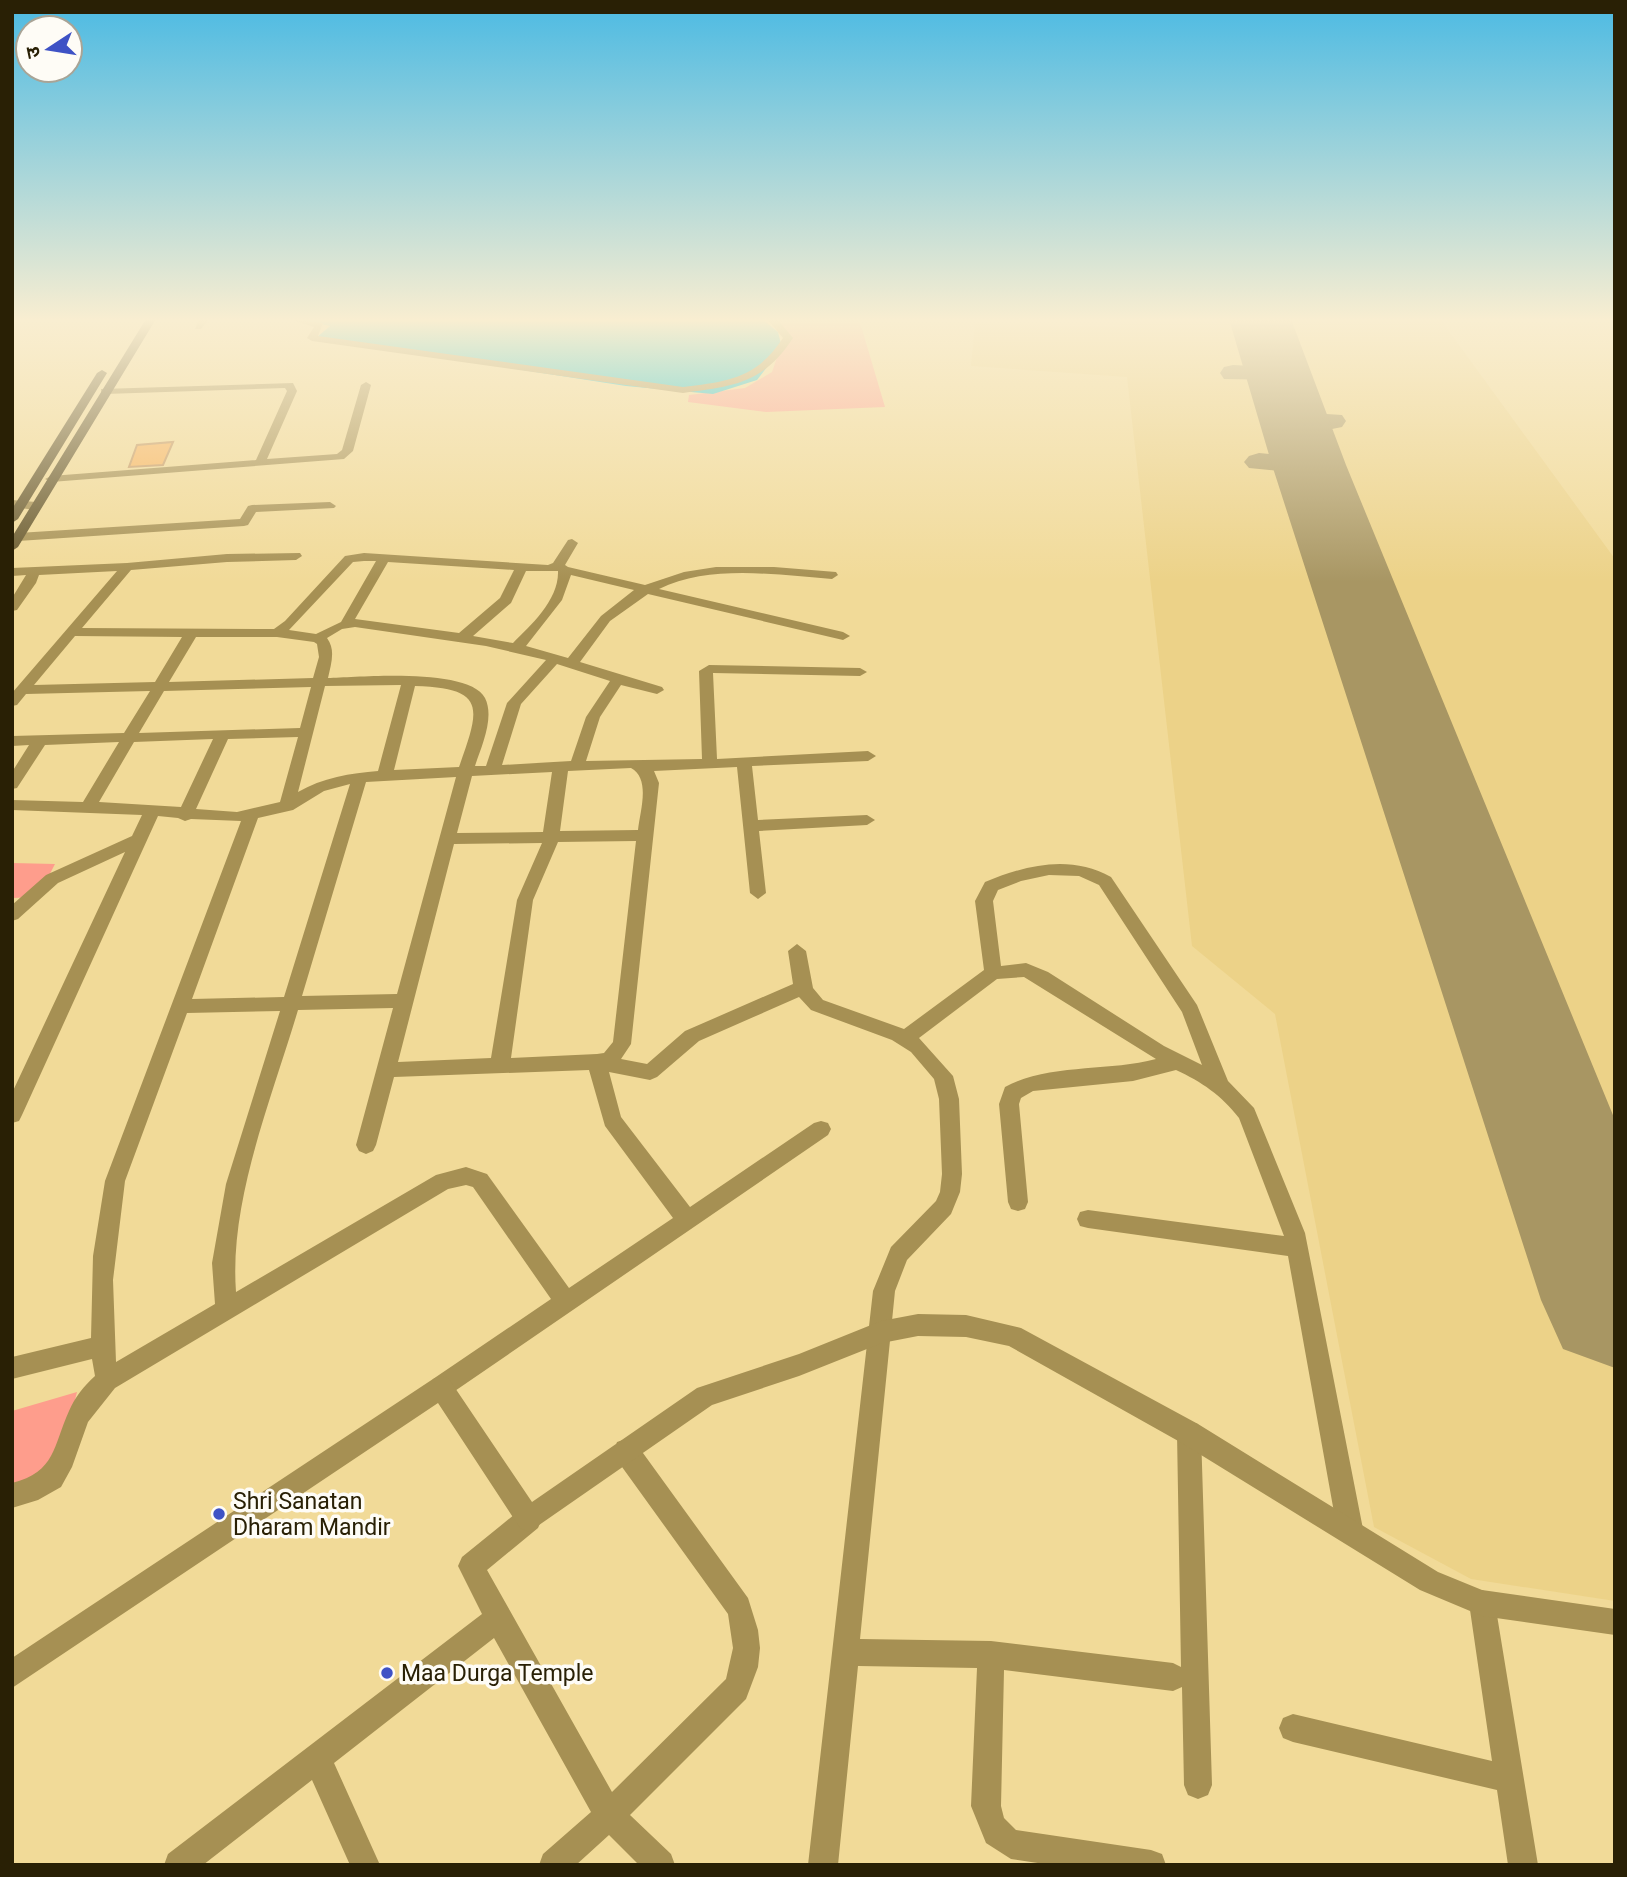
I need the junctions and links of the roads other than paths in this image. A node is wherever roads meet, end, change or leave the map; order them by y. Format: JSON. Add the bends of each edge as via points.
{"nodes":[{"id":1,"x":79,"y":407,"type":"edge"},
{"id":2,"x":95,"y":407,"type":"edge"},
{"id":3,"x":285,"y":407,"type":"edge"},
{"id":4,"x":360,"y":407,"type":"edge"},
{"id":5,"x":51,"y":453,"type":"junction"},
{"id":6,"x":67,"y":453,"type":"junction"},
{"id":7,"x":260,"y":463,"type":"junction"},
{"id":8,"x":51,"y":479,"type":"junction"},
{"id":9,"x":17,"y":503,"type":"edge"},
{"id":10,"x":36,"y":506,"type":"junction"},
{"id":11,"x":330,"y":506,"type":"dead end"},
{"id":12,"x":12,"y":519,"type":"edge"},
{"id":13,"x":15,"y":542,"type":"edge"},
{"id":14,"x":572,"y":543,"type":"dead end"},
{"id":15,"x":296,"y":556,"type":"dead end"},
{"id":16,"x":384,"y":558,"type":"junction"},
{"id":17,"x":127,"y":567,"type":"junction"},
{"id":18,"x":521,"y":568,"type":"junction"},
{"id":19,"x":561,"y":568,"type":"junction"},
{"id":20,"x":34,"y":571,"type":"junction"},
{"id":21,"x":12,"y":572,"type":"edge"},
{"id":22,"x":832,"y":575,"type":"dead end"},
{"id":23,"x":648,"y":589,"type":"junction"},
{"id":24,"x":12,"y":607,"type":"edge"},
{"id":25,"x":346,"y":624,"type":"junction"},
{"id":26,"x":73,"y":632,"type":"junction"},
{"id":27,"x":191,"y":633,"type":"junction"},
{"id":28,"x":277,"y":633,"type":"junction"},
{"id":29,"x":843,"y":636,"type":"dead end"},
{"id":30,"x":318,"y":638,"type":"junction"},
{"id":31,"x":462,"y":638,"type":"junction"},
{"id":32,"x":516,"y":648,"type":"junction"},
{"id":33,"x":555,"y":658,"type":"junction"},
{"id":34,"x":571,"y":664,"type":"junction"},
{"id":35,"x":860,"y":672,"type":"dead end"},
{"id":36,"x":617,"y":681,"type":"junction"},
{"id":37,"x":321,"y":682,"type":"junction"},
{"id":38,"x":407,"y":682,"type":"junction"},
{"id":39,"x":160,"y":685,"type":"junction"},
{"id":40,"x":23,"y":690,"type":"junction"},
{"id":41,"x":657,"y":690,"type":"dead end"},
{"id":42,"x":12,"y":702,"type":"edge"},
{"id":43,"x":308,"y":733,"type":"junction"},
{"id":44,"x":223,"y":734,"type":"junction"},
{"id":45,"x":128,"y":737,"type":"junction"},
{"id":46,"x":40,"y":740,"type":"junction"},
{"id":47,"x":12,"y":741,"type":"edge"},
{"id":48,"x":868,"y":757,"type":"dead end"},
{"id":49,"x":744,"y":762,"type":"junction"},
{"id":50,"x":710,"y":764,"type":"junction"},
{"id":51,"x":569,"y":766,"type":"junction"},
{"id":52,"x":643,"y":767,"type":"junction"},
{"id":53,"x":493,"y":768,"type":"junction"},
{"id":54,"x":466,"y":769,"type":"junction"},
{"id":55,"x":385,"y":774,"type":"junction"},
{"id":56,"x":360,"y":777,"type":"junction"},
{"id":57,"x":12,"y":784,"type":"edge"},
{"id":58,"x":12,"y":805,"type":"edge"},
{"id":59,"x":287,"y":806,"type":"junction"},
{"id":60,"x":88,"y":807,"type":"junction"},
{"id":61,"x":152,"y":811,"type":"junction"},
{"id":62,"x":185,"y":816,"type":"junction"},
{"id":63,"x":251,"y":816,"type":"junction"},
{"id":64,"x":867,"y":820,"type":"dead end"},
{"id":65,"x":751,"y":826,"type":"junction"},
{"id":66,"x":645,"y":835,"type":"junction"},
{"id":67,"x":550,"y":837,"type":"junction"},
{"id":68,"x":140,"y":839,"type":"junction"},
{"id":69,"x":448,"y":839,"type":"junction"},
{"id":70,"x":758,"y":893,"type":"dead end"},
{"id":71,"x":12,"y":915,"type":"edge"},
{"id":72,"x":797,"y":951,"type":"dead end"},
{"id":73,"x":993,"y":972,"type":"junction"},
{"id":74,"x":802,"y":988,"type":"junction"},
{"id":75,"x":404,"y":1001,"type":"junction"},
{"id":76,"x":290,"y":1004,"type":"junction"},
{"id":77,"x":179,"y":1006,"type":"junction"},
{"id":78,"x":905,"y":1039,"type":"junction"},
{"id":79,"x":597,"y":1062,"type":"junction"},
{"id":80,"x":1176,"y":1062,"type":"junction"},
{"id":81,"x":500,"y":1065,"type":"junction"},
{"id":82,"x":386,"y":1070,"type":"junction"},
{"id":83,"x":1220,"y":1085,"type":"junction"},
{"id":84,"x":12,"y":1115,"type":"edge"},
{"id":85,"x":821,"y":1129,"type":"dead end"},
{"id":86,"x":366,"y":1145,"type":"dead end"},
{"id":87,"x":1018,"y":1202,"type":"dead end"},
{"id":88,"x":1088,"y":1219,"type":"dead end"},
{"id":89,"x":688,"y":1221,"type":"junction"},
{"id":90,"x":1297,"y":1248,"type":"junction"},
{"id":91,"x":566,"y":1302,"type":"junction"},
{"id":92,"x":226,"y":1308,"type":"junction"},
{"id":93,"x":880,"y":1332,"type":"junction"},
{"id":94,"x":101,"y":1346,"type":"junction"},
{"id":95,"x":12,"y":1368,"type":"edge"},
{"id":96,"x":107,"y":1380,"type":"junction"},
{"id":97,"x":441,"y":1387,"type":"junction"},
{"id":98,"x":1189,"y":1433,"type":"junction"},
{"id":99,"x":626,"y":1451,"type":"junction"},
{"id":100,"x":12,"y":1496,"type":"edge"},
{"id":101,"x":529,"y":1518,"type":"junction"},
{"id":102,"x":1350,"y":1530,"type":"junction"},
{"id":103,"x":1482,"y":1604,"type":"junction"},
{"id":104,"x":498,"y":1618,"type":"junction"},
{"id":105,"x":1615,"y":1622,"type":"edge"},
{"id":106,"x":848,"y":1652,"type":"junction"},
{"id":107,"x":991,"y":1655,"type":"junction"},
{"id":108,"x":12,"y":1674,"type":"edge"},
{"id":109,"x":1172,"y":1677,"type":"dead end"},
{"id":110,"x":1293,"y":1728,"type":"dead end"},
{"id":111,"x":317,"y":1758,"type":"junction"},
{"id":112,"x":1510,"y":1779,"type":"junction"},
{"id":113,"x":1198,"y":1785,"type":"dead end"},
{"id":114,"x":609,"y":1815,"type":"junction"},
{"id":115,"x":179,"y":1865,"type":"edge"},
{"id":116,"x":365,"y":1865,"type":"edge"},
{"id":117,"x":554,"y":1865,"type":"edge"},
{"id":118,"x":660,"y":1865,"type":"edge"},
{"id":119,"x":823,"y":1865,"type":"edge"},
{"id":120,"x":1151,"y":1865,"type":"edge"},
{"id":121,"x":1523,"y":1865,"type":"edge"}],
"edges":[{"from":1,"to":5,"type":"main road"},
{"from":2,"to":6,"type":"main road"},
{"from":3,"to":7,"type":"street"},
{"from":4,"to":7,"type":"street","via":[[345,455]]},
{"from":5,"to":6,"type":"main road"},
{"from":5,"to":9,"type":"main road"},
{"from":6,"to":8,"type":"main road"},
{"from":7,"to":8,"type":"street"},
{"from":8,"to":10,"type":"main road"},
{"from":9,"to":10,"type":"street"},
{"from":9,"to":12,"type":"main road"},
{"from":10,"to":13,"type":"main road"},
{"from":11,"to":13,"type":"street","via":[[252,509],[244,522]]},
{"from":14,"to":19,"type":"street"},
{"from":15,"to":17,"type":"street"},
{"from":16,"to":18,"type":"street"},
{"from":16,"to":25,"type":"street"},
{"from":16,"to":28,"type":"street","via":[[349,559]]},
{"from":17,"to":20,"type":"street"},
{"from":17,"to":26,"type":"street"},
{"from":18,"to":19,"type":"street"},
{"from":18,"to":31,"type":"street","via":[[506,600]]},
{"from":19,"to":23,"type":"street"},
{"from":19,"to":32,"type":"street","via":[[564,582],[551,606]]},
{"from":20,"to":21,"type":"street"},
{"from":20,"to":24,"type":"street"},
{"from":22,"to":23,"type":"street","via":[[701,570]]},
{"from":23,"to":29,"type":"street"},
{"from":23,"to":34,"type":"street","via":[[608,615]]},
{"from":25,"to":30,"type":"street"},
{"from":25,"to":31,"type":"street"},
{"from":26,"to":27,"type":"street"},
{"from":26,"to":40,"type":"street"},
{"from":27,"to":28,"type":"street"},
{"from":27,"to":39,"type":"street"},
{"from":28,"to":30,"type":"street"},
{"from":30,"to":37,"type":"street","via":[[324,642],[326,657]]},
{"from":31,"to":32,"type":"street"},
{"from":32,"to":33,"type":"street"},
{"from":33,"to":34,"type":"street"},
{"from":33,"to":53,"type":"street","via":[[514,703]]},
{"from":34,"to":36,"type":"street"},
{"from":35,"to":50,"type":"street","via":[[709,668]]},
{"from":36,"to":41,"type":"street"},
{"from":36,"to":51,"type":"street"},
{"from":37,"to":38,"type":"street"},
{"from":37,"to":39,"type":"street"},
{"from":37,"to":43,"type":"street"},
{"from":38,"to":54,"type":"street","via":[[448,684],[477,696],[483,721]]},
{"from":38,"to":55,"type":"street"},
{"from":39,"to":40,"type":"street"},
{"from":39,"to":45,"type":"street"},
{"from":40,"to":42,"type":"street"},
{"from":43,"to":44,"type":"street"},
{"from":43,"to":59,"type":"street"},
{"from":44,"to":45,"type":"street"},
{"from":44,"to":62,"type":"street"},
{"from":45,"to":46,"type":"street"},
{"from":45,"to":60,"type":"street"},
{"from":46,"to":47,"type":"street"},
{"from":46,"to":57,"type":"street"},
{"from":48,"to":49,"type":"street"},
{"from":49,"to":50,"type":"street"},
{"from":49,"to":65,"type":"street"},
{"from":50,"to":52,"type":"street"},
{"from":51,"to":52,"type":"street","via":[[632,763]]},
{"from":51,"to":53,"type":"street"},
{"from":51,"to":67,"type":"street"},
{"from":52,"to":66,"type":"street","via":[[651,783]]},
{"from":53,"to":54,"type":"street"},
{"from":54,"to":55,"type":"street"},
{"from":54,"to":69,"type":"street"},
{"from":55,"to":56,"type":"street"},
{"from":56,"to":59,"type":"street","via":[[320,787]]},
{"from":56,"to":76,"type":"street"},
{"from":58,"to":60,"type":"street"},
{"from":59,"to":63,"type":"street"},
{"from":60,"to":61,"type":"street"},
{"from":61,"to":62,"type":"street"},
{"from":61,"to":68,"type":"street"},
{"from":62,"to":63,"type":"street"},
{"from":63,"to":77,"type":"street"},
{"from":64,"to":65,"type":"street"},
{"from":65,"to":70,"type":"street"},
{"from":66,"to":67,"type":"street"},
{"from":66,"to":79,"type":"street","via":[[622,1044],[610,1059]]},
{"from":67,"to":69,"type":"street"},
{"from":67,"to":81,"type":"street","via":[[525,900]]},
{"from":68,"to":71,"type":"street","via":[[52,879]]},
{"from":68,"to":84,"type":"street"},
{"from":69,"to":75,"type":"street"},
{"from":72,"to":74,"type":"street"},
{"from":73,"to":78,"type":"street"},
{"from":73,"to":80,"type":"street","via":[[1026,970],[1042,977]]},
{"from":73,"to":83,"type":"street","via":[[984,901],[991,886],[1064,867],[1093,872],[1105,881],[1190,1010]]},
{"from":74,"to":78,"type":"street","via":[[817,1005]]},
{"from":74,"to":79,"type":"street","via":[[692,1036],[650,1072]]},
{"from":75,"to":76,"type":"street"},
{"from":75,"to":82,"type":"street"},
{"from":76,"to":77,"type":"street"},
{"from":76,"to":92,"type":"street","via":[[227,1223],[223,1263]]},
{"from":77,"to":94,"type":"street","via":[[115,1181],[101,1289]]},
{"from":78,"to":93,"type":"street","via":[[943,1076],[949,1099],[952,1174],[944,1207],[899,1254],[888,1275]]},
{"from":79,"to":81,"type":"street"},
{"from":79,"to":89,"type":"street","via":[[612,1120]]},
{"from":80,"to":83,"type":"street"},
{"from":80,"to":87,"type":"street","via":[[1133,1073],[1030,1083],[1012,1093],[1009,1104]]},
{"from":81,"to":82,"type":"street"},
{"from":82,"to":86,"type":"street"},
{"from":83,"to":90,"type":"street","via":[[1247,1114],[1282,1196]]},
{"from":85,"to":89,"type":"street"},
{"from":88,"to":90,"type":"street"},
{"from":89,"to":91,"type":"street"},
{"from":90,"to":102,"type":"street"},
{"from":91,"to":92,"type":"street","via":[[480,1181],[466,1176],[443,1181]]},
{"from":91,"to":97,"type":"street"},
{"from":92,"to":96,"type":"street"},
{"from":93,"to":98,"type":"street","via":[[918,1325],[966,1326],[1013,1336]]},
{"from":93,"to":99,"type":"street","via":[[705,1396]]},
{"from":93,"to":106,"type":"street"},
{"from":94,"to":95,"type":"street"},
{"from":94,"to":96,"type":"street"},
{"from":96,"to":100,"type":"street","via":[[89,1397],[77,1419],[63,1466],[45,1485]]},
{"from":97,"to":101,"type":"street"},
{"from":97,"to":108,"type":"street"},
{"from":98,"to":102,"type":"street"},
{"from":98,"to":113,"type":"street"},
{"from":99,"to":101,"type":"street"},
{"from":99,"to":114,"type":"street","via":[[739,1607],[748,1636],[746,1664],[736,1689]]},
{"from":101,"to":104,"type":"street","via":[[471,1566]]},
{"from":102,"to":103,"type":"street","via":[[1430,1581]]},
{"from":103,"to":105,"type":"street"},
{"from":103,"to":112,"type":"street"},
{"from":104,"to":111,"type":"street"},
{"from":104,"to":114,"type":"street"},
{"from":106,"to":107,"type":"street"},
{"from":106,"to":119,"type":"street"},
{"from":107,"to":109,"type":"street"},
{"from":107,"to":120,"type":"street","via":[[986,1806],[996,1834],[1011,1844]]},
{"from":110,"to":112,"type":"street"},
{"from":111,"to":115,"type":"street"},
{"from":111,"to":116,"type":"street"},
{"from":112,"to":121,"type":"street"},
{"from":114,"to":117,"type":"street"},
{"from":114,"to":118,"type":"street"}]}
